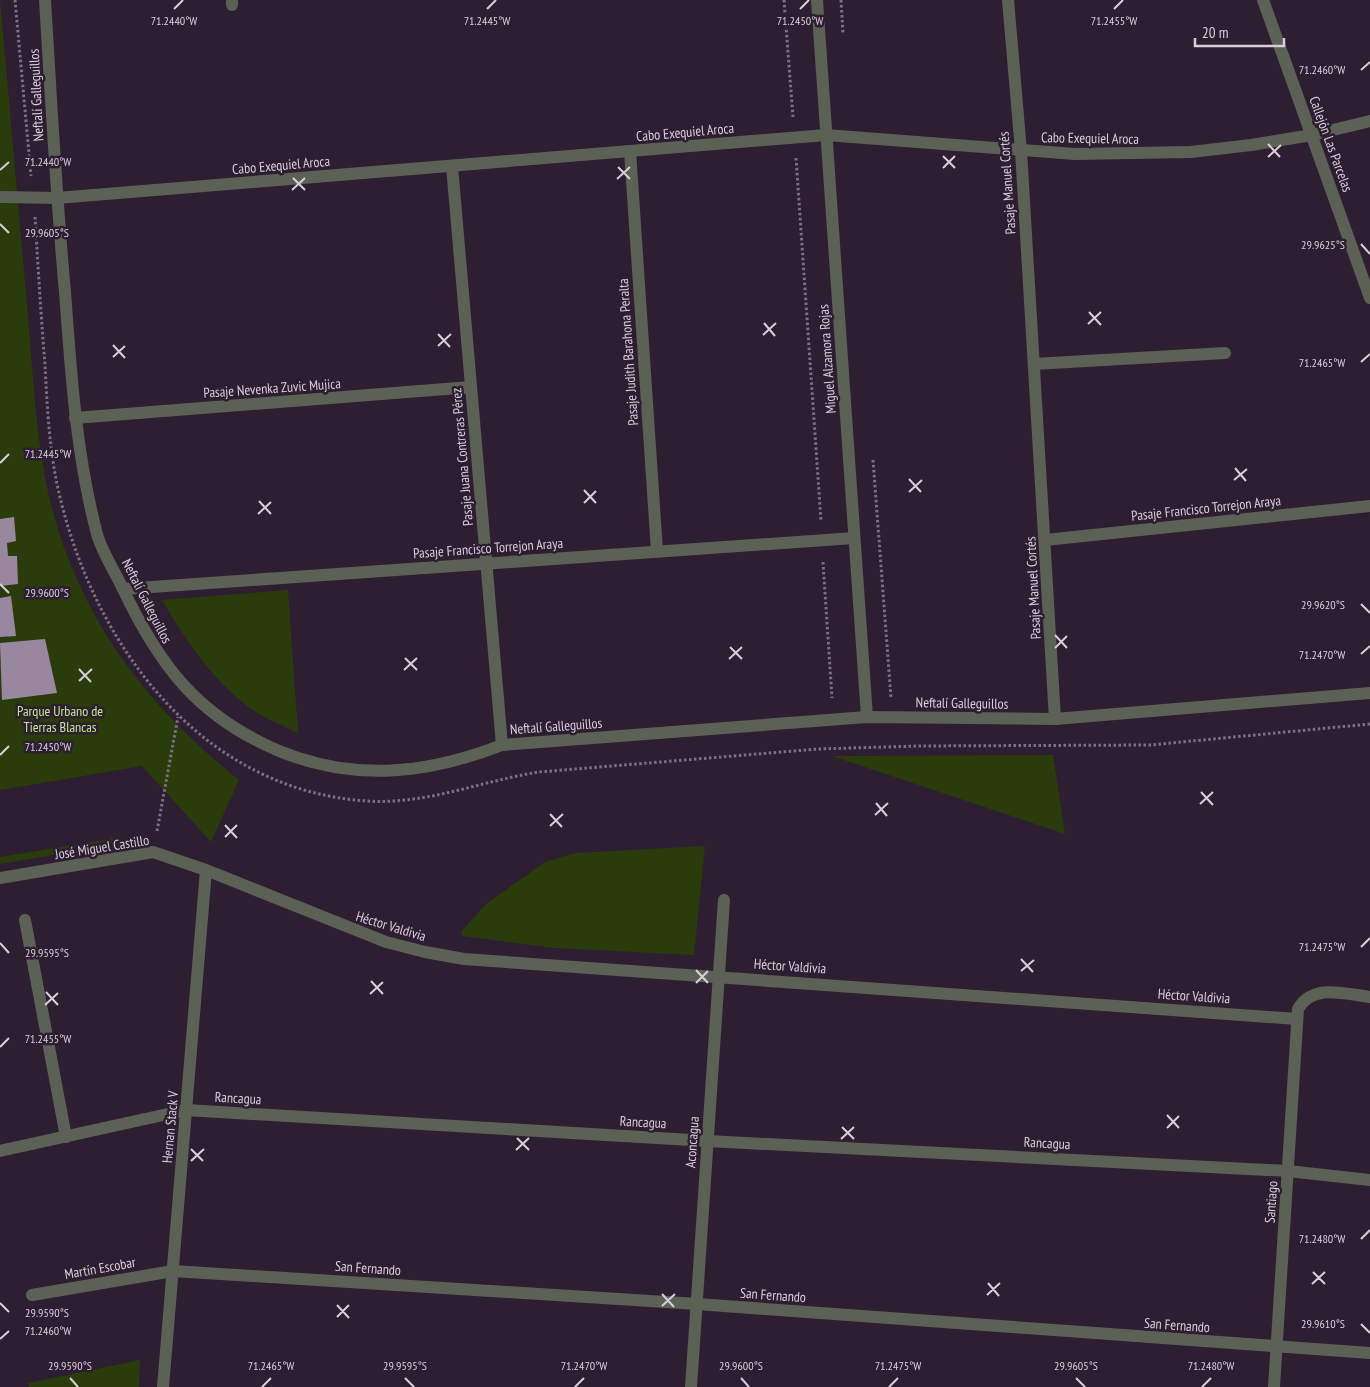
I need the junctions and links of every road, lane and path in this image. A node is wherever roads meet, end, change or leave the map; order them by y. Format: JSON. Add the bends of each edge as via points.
{"nodes":[{"id":1,"x":45,"y":0,"type":"edge"},
{"id":2,"x":784,"y":0,"type":"edge"},
{"id":3,"x":817,"y":0,"type":"edge"},
{"id":4,"x":1008,"y":0,"type":"edge"},
{"id":5,"x":1264,"y":0,"type":"edge"},
{"id":6,"x":1370,"y":120,"type":"edge"},
{"id":7,"x":826,"y":135,"type":"junction"},
{"id":8,"x":1312,"y":135,"type":"junction"},
{"id":9,"x":795,"y":138,"type":"junction"},
{"id":10,"x":630,"y":151,"type":"junction"},
{"id":11,"x":1021,"y":151,"type":"junction"},
{"id":12,"x":452,"y":166,"type":"junction"},
{"id":13,"x":0,"y":197,"type":"edge"},
{"id":14,"x":57,"y":198,"type":"junction"},
{"id":15,"x":1370,"y":298,"type":"edge"},
{"id":16,"x":1225,"y":353,"type":"dead end"},
{"id":17,"x":1034,"y":364,"type":"junction"},
{"id":18,"x":470,"y":387,"type":"junction"},
{"id":19,"x":75,"y":418,"type":"junction"},
{"id":20,"x":1370,"y":506,"type":"edge"},
{"id":21,"x":854,"y":538,"type":"junction"},
{"id":22,"x":822,"y":540,"type":"junction"},
{"id":23,"x":1045,"y":540,"type":"junction"},
{"id":24,"x":657,"y":552,"type":"junction"},
{"id":25,"x":486,"y":563,"type":"junction"},
{"id":26,"x":123,"y":589,"type":"junction"},
{"id":27,"x":176,"y":678,"type":"junction"},
{"id":28,"x":1370,"y":692,"type":"edge"},
{"id":29,"x":867,"y":717,"type":"junction"},
{"id":30,"x":833,"y":719,"type":"junction"},
{"id":31,"x":1056,"y":720,"type":"junction"},
{"id":32,"x":502,"y":745,"type":"junction"},
{"id":33,"x":835,"y":749,"type":"dead end"},
{"id":34,"x":153,"y":852,"type":"junction"},
{"id":35,"x":206,"y":870,"type":"junction"},
{"id":36,"x":0,"y":878,"type":"edge"},
{"id":37,"x":724,"y":900,"type":"dead end"},
{"id":38,"x":25,"y":920,"type":"dead end"},
{"id":39,"x":718,"y":975,"type":"junction"},
{"id":40,"x":1370,"y":997,"type":"edge"},
{"id":41,"x":1298,"y":1018,"type":"junction"},
{"id":42,"x":186,"y":1110,"type":"junction"},
{"id":43,"x":66,"y":1137,"type":"junction"},
{"id":44,"x":708,"y":1141,"type":"junction"},
{"id":45,"x":0,"y":1151,"type":"edge"},
{"id":46,"x":1288,"y":1171,"type":"junction"},
{"id":47,"x":1370,"y":1180,"type":"edge"},
{"id":48,"x":173,"y":1271,"type":"junction"},
{"id":49,"x":32,"y":1295,"type":"dead end"},
{"id":50,"x":697,"y":1304,"type":"junction"},
{"id":51,"x":1276,"y":1347,"type":"junction"},
{"id":52,"x":1370,"y":1353,"type":"edge"},
{"id":53,"x":163,"y":1387,"type":"edge"},
{"id":54,"x":691,"y":1387,"type":"edge"},
{"id":55,"x":1274,"y":1387,"type":"edge"}],
"edges":[{"from":1,"to":14,"type":"street","name":"Neftalí Galleguillos"},
{"from":2,"to":9,"type":"path"},
{"from":3,"to":7,"type":"street","name":"Miguel Alzamora Rojas"},
{"from":4,"to":11,"type":"street","name":"Pasaje Manuel Cortés"},
{"from":5,"to":8,"type":"street","name":"Callejón Las Parcelas"},
{"from":6,"to":8,"type":"street","name":"Cabo Exequiel Aroca"},
{"from":7,"to":9,"type":"street","name":"Cabo Exequiel Aroca"},
{"from":7,"to":11,"type":"street","name":"Cabo Exequiel Aroca"},
{"from":7,"to":21,"type":"street","name":"Miguel Alzamora Rojas"},
{"from":8,"to":11,"type":"street","name":"Cabo Exequiel Aroca","via":[[1182,152],[1084,154]]},
{"from":8,"to":15,"type":"street","name":"Callejón Las Parcelas"},
{"from":9,"to":10,"type":"street","name":"Cabo Exequiel Aroca"},
{"from":9,"to":22,"type":"path"},
{"from":10,"to":12,"type":"street","name":"Cabo Exequiel Aroca"},
{"from":10,"to":24,"type":"street","name":"Pasaje Judith Barahona Peralta"},
{"from":11,"to":17,"type":"street","name":"Pasaje Manuel Cortés"},
{"from":12,"to":14,"type":"street","name":"Cabo Exequiel Aroca"},
{"from":12,"to":18,"type":"street","name":"Pasaje Juana Contreras Pérez"},
{"from":13,"to":14,"type":"street","name":"Cabo Exequiel Aroca"},
{"from":14,"to":19,"type":"street","name":"Neftalí Galleguillos"},
{"from":16,"to":17,"type":"street"},
{"from":17,"to":23,"type":"street","name":"Pasaje Manuel Cortés"},
{"from":18,"to":19,"type":"street","name":"Pasaje Nevenka Zuvic Mujica"},
{"from":18,"to":25,"type":"street","name":"Pasaje Juana Contreras Pérez"},
{"from":19,"to":26,"type":"street","name":"Neftalí Galleguillos","via":[[98,538]]},
{"from":20,"to":23,"type":"street","name":"Pasaje Francisco Torrejon Araya"},
{"from":21,"to":22,"type":"street","name":"Pasaje Francisco Torrejon Araya"},
{"from":21,"to":29,"type":"street","name":"Miguel Alzamora Rojas"},
{"from":22,"to":24,"type":"street","name":"Pasaje Francisco Torrejon Araya"},
{"from":22,"to":30,"type":"path"},
{"from":23,"to":31,"type":"street","name":"Pasaje Manuel Cortés"},
{"from":24,"to":25,"type":"street","name":"Pasaje Francisco Torrejon Araya"},
{"from":25,"to":26,"type":"street","name":"Pasaje Francisco Torrejon Araya"},
{"from":25,"to":32,"type":"street","name":"Pasaje Juana Contreras Pérez"},
{"from":26,"to":27,"type":"street","name":"Neftalí Galleguillos","via":[[137,620]]},
{"from":27,"to":32,"type":"street","name":"Neftalí Galleguillos","via":[[201,703],[259,742],[327,766],[398,771],[434,767]]},
{"from":27,"to":34,"type":"path","via":[[178,717]]},
{"from":28,"to":31,"type":"street","name":"Neftalí Galleguillos"},
{"from":29,"to":30,"type":"street","name":"Neftalí Galleguillos"},
{"from":29,"to":31,"type":"street","name":"Neftalí Galleguillos"},
{"from":30,"to":32,"type":"street","name":"Neftalí Galleguillos"},
{"from":30,"to":33,"type":"path"},
{"from":34,"to":35,"type":"street","name":"José Miguel Castillo"},
{"from":34,"to":36,"type":"street","name":"José Miguel Castillo"},
{"from":35,"to":39,"type":"street","name":"Héctor Valdivia","via":[[348,928],[425,952],[464,959]]},
{"from":35,"to":42,"type":"street","name":"Hernan Stack V"},
{"from":37,"to":39,"type":"street","name":"Aconcagua"},
{"from":38,"to":43,"type":"street"},
{"from":39,"to":41,"type":"street","name":"Héctor Valdivia"},
{"from":39,"to":44,"type":"street","name":"Aconcagua"},
{"from":40,"to":41,"type":"street","via":[[1313,993],[1298,1009]]},
{"from":41,"to":46,"type":"street","name":"Santiago"},
{"from":42,"to":43,"type":"street","name":"Rancagua"},
{"from":42,"to":44,"type":"street","name":"Rancagua"},
{"from":42,"to":48,"type":"street","name":"Hernan Stack V"},
{"from":43,"to":45,"type":"street","name":"Rancagua"},
{"from":44,"to":46,"type":"street","name":"Rancagua"},
{"from":44,"to":50,"type":"street","name":"Aconcagua"},
{"from":46,"to":47,"type":"street","name":"Rancagua"},
{"from":46,"to":51,"type":"street","name":"Santiago"},
{"from":48,"to":49,"type":"street","name":"Martín Escobar"},
{"from":48,"to":50,"type":"street","name":"San Fernando"},
{"from":48,"to":53,"type":"street","name":"Hernan Stack V"},
{"from":50,"to":51,"type":"street","name":"San Fernando"},
{"from":50,"to":54,"type":"street","name":"Aconcagua"},
{"from":51,"to":52,"type":"street","name":"San Fernando"},
{"from":51,"to":55,"type":"street","name":"Santiago"}]}
